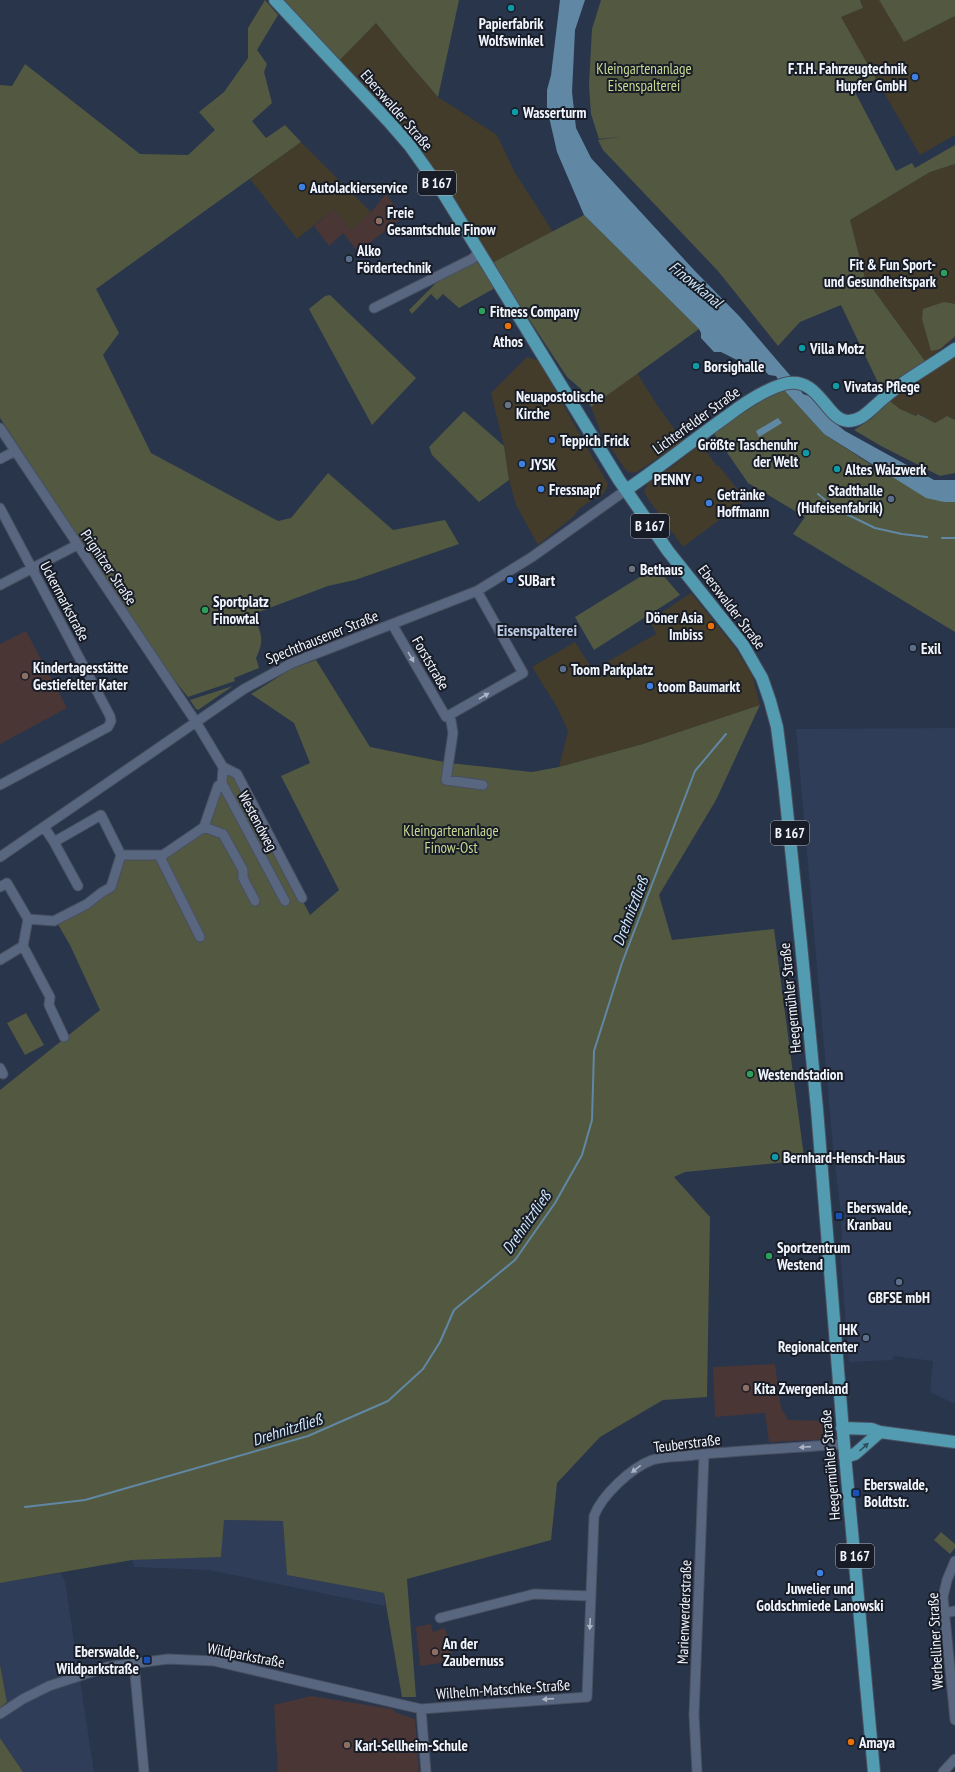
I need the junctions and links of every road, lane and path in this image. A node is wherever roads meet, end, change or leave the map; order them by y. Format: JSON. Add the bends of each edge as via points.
{"nodes":[{"id":1,"x":275,"y":0,"type":"edge"},
{"id":2,"x":480,"y":252,"type":"junction"},
{"id":3,"x":374,"y":308,"type":"dead end"},
{"id":4,"x":955,"y":349,"type":"edge"},
{"id":5,"x":0,"y":428,"type":"edge"},
{"id":6,"x":15,"y":451,"type":"junction"},
{"id":7,"x":0,"y":458,"type":"edge"},
{"id":8,"x":626,"y":490,"type":"junction"},
{"id":9,"x":0,"y":508,"type":"edge"},
{"id":10,"x":77,"y":545,"type":"junction"},
{"id":11,"x":32,"y":568,"type":"junction"},
{"id":12,"x":0,"y":585,"type":"edge"},
{"id":13,"x":477,"y":591,"type":"junction"},
{"id":14,"x":392,"y":624,"type":"junction"},
{"id":15,"x":770,"y":701,"type":"joint"},
{"id":16,"x":448,"y":716,"type":"junction"},
{"id":17,"x":196,"y":722,"type":"junction"},
{"id":18,"x":224,"y":767,"type":"junction"},
{"id":19,"x":222,"y":783,"type":"junction"},
{"id":20,"x":0,"y":785,"type":"edge"},
{"id":21,"x":483,"y":785,"type":"dead end"},
{"id":22,"x":44,"y":827,"type":"junction"},
{"id":23,"x":204,"y":827,"type":"junction"},
{"id":24,"x":54,"y":842,"type":"junction"},
{"id":25,"x":121,"y":855,"type":"junction"},
{"id":26,"x":159,"y":855,"type":"junction"},
{"id":27,"x":0,"y":857,"type":"edge"},
{"id":28,"x":292,"y":879,"type":"junction"},
{"id":29,"x":78,"y":886,"type":"dead end"},
{"id":30,"x":0,"y":887,"type":"edge"},
{"id":31,"x":278,"y":887,"type":"junction"},
{"id":32,"x":302,"y":898,"type":"dead end"},
{"id":33,"x":255,"y":901,"type":"dead end"},
{"id":34,"x":285,"y":901,"type":"dead end"},
{"id":35,"x":28,"y":919,"type":"junction"},
{"id":36,"x":200,"y":937,"type":"dead end"},
{"id":37,"x":23,"y":946,"type":"junction"},
{"id":38,"x":0,"y":960,"type":"edge"},
{"id":39,"x":64,"y":1037,"type":"dead end"},
{"id":40,"x":842,"y":1428,"type":"junction"},
{"id":41,"x":880,"y":1432,"type":"junction"},
{"id":42,"x":955,"y":1442,"type":"edge"},
{"id":43,"x":844,"y":1444,"type":"junction"},
{"id":44,"x":704,"y":1454,"type":"junction"},
{"id":45,"x":845,"y":1456,"type":"junction"},
{"id":46,"x":955,"y":1561,"type":"edge"},
{"id":47,"x":591,"y":1596,"type":"junction"},
{"id":48,"x":955,"y":1611,"type":"edge"},
{"id":49,"x":944,"y":1613,"type":"junction"},
{"id":50,"x":440,"y":1618,"type":"dead end"},
{"id":51,"x":134,"y":1663,"type":"junction"},
{"id":52,"x":953,"y":1677,"type":"edge"},
{"id":53,"x":587,"y":1697,"type":"joint"},
{"id":54,"x":421,"y":1709,"type":"junction"},
{"id":55,"x":0,"y":1714,"type":"edge"},
{"id":56,"x":955,"y":1720,"type":"edge"},
{"id":57,"x":955,"y":1759,"type":"edge"},
{"id":58,"x":144,"y":1772,"type":"edge"},
{"id":59,"x":426,"y":1772,"type":"edge"},
{"id":60,"x":697,"y":1772,"type":"edge"},
{"id":61,"x":874,"y":1772,"type":"edge"},
{"id":62,"x":944,"y":1772,"type":"edge"}],
"edges":[{"from":1,"to":2,"type":"main road","name":"Eberswalder Straße","number":"B 167","via":[[410,146]]},
{"from":2,"to":3,"type":"street","via":[[472,259]]},
{"from":2,"to":8,"type":"main road","name":"Eberswalder Straße","number":"B 167"},
{"from":4,"to":8,"type":"main road","name":"Lichterfelder Straße","via":[[894,388],[863,417],[856,420],[847,421],[835,414],[813,390],[802,384],[778,386],[744,404]]},
{"from":5,"to":6,"type":"street","name":"Prignitzer Straße"},
{"from":6,"to":7,"type":"street"},
{"from":6,"to":10,"type":"street","name":"Prignitzer Straße"},
{"from":8,"to":13,"type":"street","name":"Spechthausener Straße","via":[[532,557]]},
{"from":8,"to":15,"type":"main road","name":"Eberswalder Straße","number":"B 167","via":[[668,551],[743,645],[762,678]]},
{"from":9,"to":11,"type":"street","name":"Uckermarkstraße"},
{"from":10,"to":11,"type":"street"},
{"from":10,"to":17,"type":"street","name":"Prignitzer Straße"},
{"from":11,"to":12,"type":"street"},
{"from":11,"to":20,"type":"street","name":"Uckermarkstraße","via":[[111,721],[108,727]]},
{"from":13,"to":14,"type":"street","name":"Spechthausener Straße"},
{"from":16,"to":13,"type":"street","one_way":true,"via":[[523,673]]},
{"from":14,"to":16,"type":"street","name":"Forststraße","one_way":true},
{"from":14,"to":17,"type":"street","name":"Spechthausener Straße","via":[[283,666]]},
{"from":15,"to":40,"type":"main road","name":"Heegermühler Straße","number":"B 167","via":[[777,727],[801,944],[817,1109]]},
{"from":16,"to":21,"type":"street","via":[[453,733],[446,780]]},
{"from":17,"to":18,"type":"street","name":"Westendweg"},
{"from":17,"to":22,"type":"street","name":"Spechthausener Straße"},
{"from":18,"to":19,"type":"street","name":"Westendweg"},
{"from":18,"to":28,"type":"street","name":"Westendweg","via":[[237,774]]},
{"from":19,"to":23,"type":"street","via":[[218,786]]},
{"from":19,"to":31,"type":"street","name":"Westendweg"},
{"from":22,"to":24,"type":"street"},
{"from":22,"to":27,"type":"street","name":"Spechthausener Straße"},
{"from":23,"to":26,"type":"street"},
{"from":23,"to":33,"type":"street","via":[[223,834],[243,870],[243,878]]},
{"from":24,"to":25,"type":"street","via":[[101,815]]},
{"from":24,"to":29,"type":"street"},
{"from":25,"to":26,"type":"street"},
{"from":25,"to":35,"type":"street","via":[[111,888],[54,921]]},
{"from":26,"to":36,"type":"street"},
{"from":28,"to":31,"type":"street"},
{"from":28,"to":32,"type":"street","name":"Westendweg"},
{"from":30,"to":35,"type":"street","via":[[7,883]]},
{"from":31,"to":34,"type":"street","name":"Westendweg"},
{"from":35,"to":37,"type":"street"},
{"from":37,"to":38,"type":"street"},
{"from":37,"to":39,"type":"street","via":[[50,997],[49,1005]]},
{"from":40,"to":41,"type":"main road","via":[[872,1428]]},
{"from":40,"to":43,"type":"main road","name":"Heegermühler Straße","number":"B 167"},
{"from":41,"to":42,"type":"main road"},
{"from":45,"to":41,"type":"main road","one_way":true,"via":[[855,1454]]},
{"from":43,"to":44,"type":"street","name":"Teuberstraße","one_way":true},
{"from":43,"to":45,"type":"main road","name":"Heegermühler Straße","number":"B 167"},
{"from":44,"to":47,"type":"street","name":"Teuberstraße","one_way":true,"via":[[654,1460],[641,1465],[598,1506],[594,1516]]},
{"from":44,"to":60,"type":"street","name":"Marienwerderstraße","via":[[694,1715]]},
{"from":45,"to":61,"type":"main road","name":"Heegermühler Straße","number":"B 167"},
{"from":46,"to":49,"type":"street","name":"Werbelliner Straße","via":[[945,1586]]},
{"from":47,"to":50,"type":"street","via":[[534,1594]]},
{"from":47,"to":53,"type":"street","name":"Teuberstraße","one_way":true},
{"from":48,"to":49,"type":"street"},
{"from":49,"to":52,"type":"street","name":"Werbelliner Straße"},
{"from":51,"to":54,"type":"street","name":"Wildparkstraße","via":[[168,1660],[214,1661]]},
{"from":51,"to":55,"type":"street","name":"Wildparkstraße","via":[[106,1667],[49,1686]]},
{"from":51,"to":58,"type":"street"},
{"from":52,"to":56,"type":"street","name":"Werbelliner Straße"},
{"from":53,"to":54,"type":"street","name":"Wilhelm-Matschke-Straße","one_way":true},
{"from":54,"to":59,"type":"street"},
{"from":57,"to":62,"type":"street"}]}
